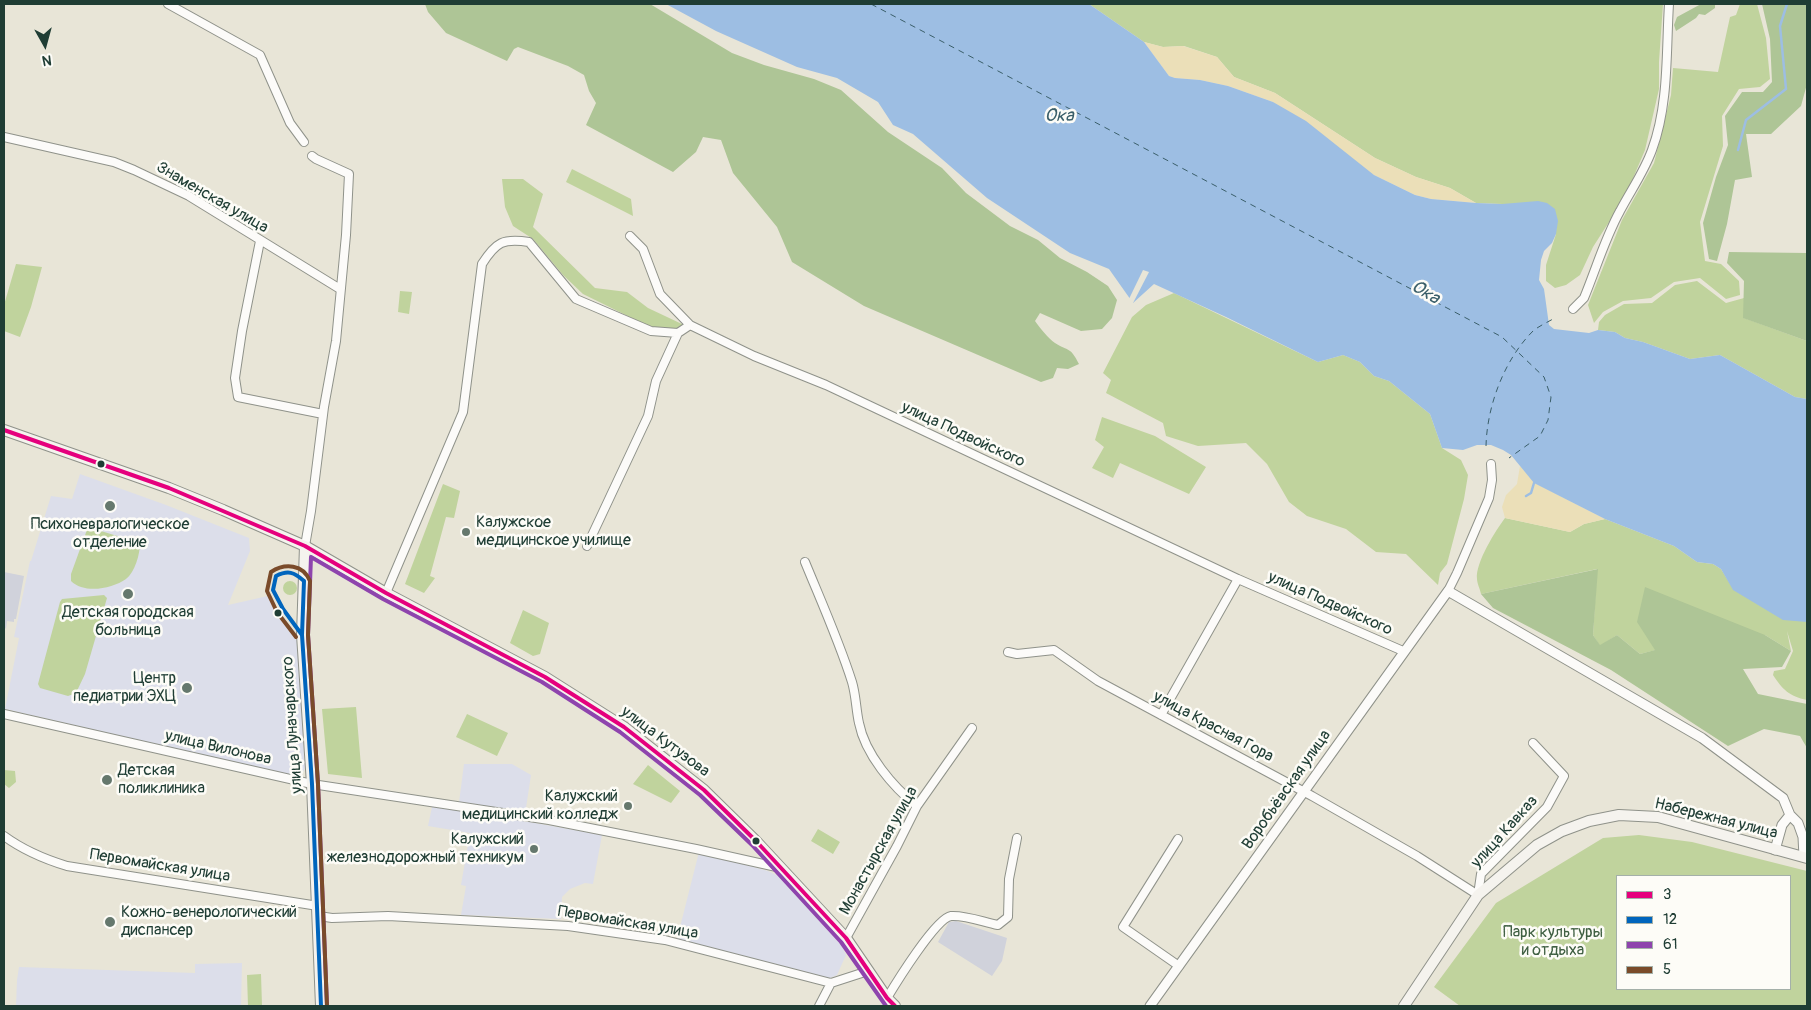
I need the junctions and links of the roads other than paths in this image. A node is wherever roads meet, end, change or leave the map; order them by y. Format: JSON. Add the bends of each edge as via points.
{"nodes":[{"id":1,"x":168,"y":4,"type":"edge"},
{"id":2,"x":1669,"y":4,"type":"edge"},
{"id":3,"x":4,"y":137,"type":"edge"},
{"id":4,"x":304,"y":142,"type":"dead end"},
{"id":5,"x":312,"y":156,"type":"dead end"},
{"id":6,"x":630,"y":236,"type":"dead end"},
{"id":7,"x":260,"y":241,"type":"junction"},
{"id":8,"x":340,"y":289,"type":"junction"},
{"id":9,"x":1573,"y":309,"type":"dead end"},
{"id":10,"x":690,"y":325,"type":"junction"},
{"id":11,"x":678,"y":333,"type":"junction"},
{"id":12,"x":323,"y":414,"type":"junction"},
{"id":13,"x":4,"y":430,"type":"edge"},
{"id":14,"x":1491,"y":464,"type":"dead end"},
{"id":15,"x":304,"y":546,"type":"junction"},
{"id":16,"x":586,"y":546,"type":"dead end"},
{"id":17,"x":805,"y":562,"type":"dead end"},
{"id":18,"x":1238,"y":579,"type":"junction"},
{"id":19,"x":1448,"y":591,"type":"junction"},
{"id":20,"x":386,"y":593,"type":"junction"},
{"id":21,"x":1403,"y":651,"type":"junction"},
{"id":22,"x":1008,"y":652,"type":"dead end"},
{"id":23,"x":4,"y":714,"type":"edge"},
{"id":24,"x":1161,"y":715,"type":"junction"},
{"id":25,"x":972,"y":728,"type":"dead end"},
{"id":26,"x":1533,"y":743,"type":"dead end"},
{"id":27,"x":312,"y":784,"type":"junction"},
{"id":28,"x":1304,"y":792,"type":"junction"},
{"id":29,"x":917,"y":806,"type":"junction"},
{"id":30,"x":1790,"y":815,"type":"junction"},
{"id":31,"x":4,"y":836,"type":"edge"},
{"id":32,"x":1017,"y":838,"type":"dead end"},
{"id":33,"x":1178,"y":839,"type":"dead end"},
{"id":34,"x":1774,"y":850,"type":"junction"},
{"id":35,"x":1805,"y":857,"type":"edge"},
{"id":36,"x":782,"y":868,"type":"junction"},
{"id":37,"x":1478,"y":895,"type":"junction"},
{"id":38,"x":318,"y":911,"type":"junction"},
{"id":39,"x":846,"y":938,"type":"junction"},
{"id":40,"x":1179,"y":966,"type":"junction"},
{"id":41,"x":868,"y":971,"type":"junction"},
{"id":42,"x":831,"y":983,"type":"junction"},
{"id":43,"x":886,"y":998,"type":"junction"},
{"id":44,"x":322,"y":1006,"type":"edge"},
{"id":45,"x":819,"y":1006,"type":"edge"},
{"id":46,"x":895,"y":1006,"type":"edge"},
{"id":47,"x":1150,"y":1006,"type":"edge"},
{"id":48,"x":1404,"y":1006,"type":"edge"}],
"edges":[{"from":1,"to":4,"type":"street","via":[[260,55],[290,123]]},
{"from":2,"to":9,"type":"street","via":[[1664,93],[1652,150],[1619,212],[1584,298]]},
{"from":3,"to":7,"type":"street","name":"Знаменская улица","via":[[114,162],[134,170],[189,196]]},
{"from":5,"to":8,"type":"street","name":"улица Луначарского","via":[[349,174]]},
{"from":6,"to":10,"type":"street","via":[[643,249],[660,294]]},
{"from":7,"to":8,"type":"street","name":"Знаменская улица"},
{"from":7,"to":12,"type":"street","via":[[235,378],[238,398]]},
{"from":8,"to":12,"type":"street","name":"улица Луначарского","via":[[336,342]]},
{"from":10,"to":11,"type":"street"},
{"from":10,"to":18,"type":"street","name":"улица Подвойского","via":[[754,356],[826,385]]},
{"from":11,"to":16,"type":"street","via":[[656,381],[648,416]]},
{"from":11,"to":20,"type":"street","via":[[651,331],[576,299],[530,242],[502,241],[490,251],[482,264],[463,412]]},
{"from":12,"to":15,"type":"street","name":"улица Луначарского"},
{"from":13,"to":15,"type":"main road","name":"улица Кутузова","via":[[169,488]]},
{"from":14,"to":19,"type":"street","via":[[1489,498]]},
{"from":15,"to":20,"type":"main road","name":"улица Кутузова"},
{"from":15,"to":27,"type":"main road","name":"улица Луначарского","via":[[302,635]]},
{"from":17,"to":29,"type":"street","via":[[853,684],[865,742],[872,756]]},
{"from":18,"to":21,"type":"street","name":"улица Подвойского"},
{"from":18,"to":24,"type":"street"},
{"from":19,"to":21,"type":"street","name":"Воробьёвская улица"},
{"from":19,"to":30,"type":"street","name":"Набережная улица","via":[[1702,738],[1783,798]]},
{"from":20,"to":36,"type":"main road","name":"улица Кутузова","via":[[545,677],[624,727],[704,790]]},
{"from":21,"to":28,"type":"street","name":"Воробьёвская улица"},
{"from":22,"to":24,"type":"street","name":"улица Красная Гора","via":[[1054,650],[1098,681]]},
{"from":23,"to":27,"type":"street","name":"улица Вилонова"},
{"from":24,"to":28,"type":"street","name":"улица Красная Гора"},
{"from":25,"to":29,"type":"street","name":"Монастырская улица"},
{"from":26,"to":37,"type":"street","name":"улица Кавказ","via":[[1564,776],[1547,807],[1480,874]]},
{"from":27,"to":36,"type":"street","name":"улица Вилонова","via":[[548,820]]},
{"from":27,"to":38,"type":"main road","name":"улица Луначарского"},
{"from":28,"to":37,"type":"street","name":"улица Красная Гора"},
{"from":28,"to":40,"type":"street","name":"Воробьёвская улица"},
{"from":29,"to":39,"type":"street","name":"Монастырская улица"},
{"from":30,"to":34,"type":"street","via":[[1782,825]]},
{"from":30,"to":35,"type":"street","name":"Набережная улица","via":[[1798,823]]},
{"from":31,"to":38,"type":"street","name":"Первомайская улица","via":[[42,858],[67,866]]},
{"from":32,"to":43,"type":"street","via":[[1009,879],[1008,918],[998,925],[949,916],[924,942]]},
{"from":33,"to":40,"type":"street","via":[[1123,927]]},
{"from":34,"to":35,"type":"main road","name":"Набережная улица"},
{"from":34,"to":37,"type":"main road","name":"Набережная улица","via":[[1658,817],[1619,815],[1589,821],[1537,845]]},
{"from":36,"to":39,"type":"main road","name":"улица Кутузова"},
{"from":37,"to":48,"type":"main road","name":"Набережная улица"},
{"from":38,"to":42,"type":"street","name":"Первомайская улица","via":[[332,918],[388,916],[594,928],[673,942]]},
{"from":38,"to":44,"type":"main road","name":"улица Луначарского"},
{"from":39,"to":41,"type":"main road","name":"улица Кутузова"},
{"from":40,"to":47,"type":"street","name":"Воробьёвская улица"},
{"from":41,"to":42,"type":"street"},
{"from":41,"to":43,"type":"main road","name":"улица Кутузова"},
{"from":42,"to":45,"type":"street"},
{"from":43,"to":46,"type":"main road","name":"улица Кутузова"}]}
